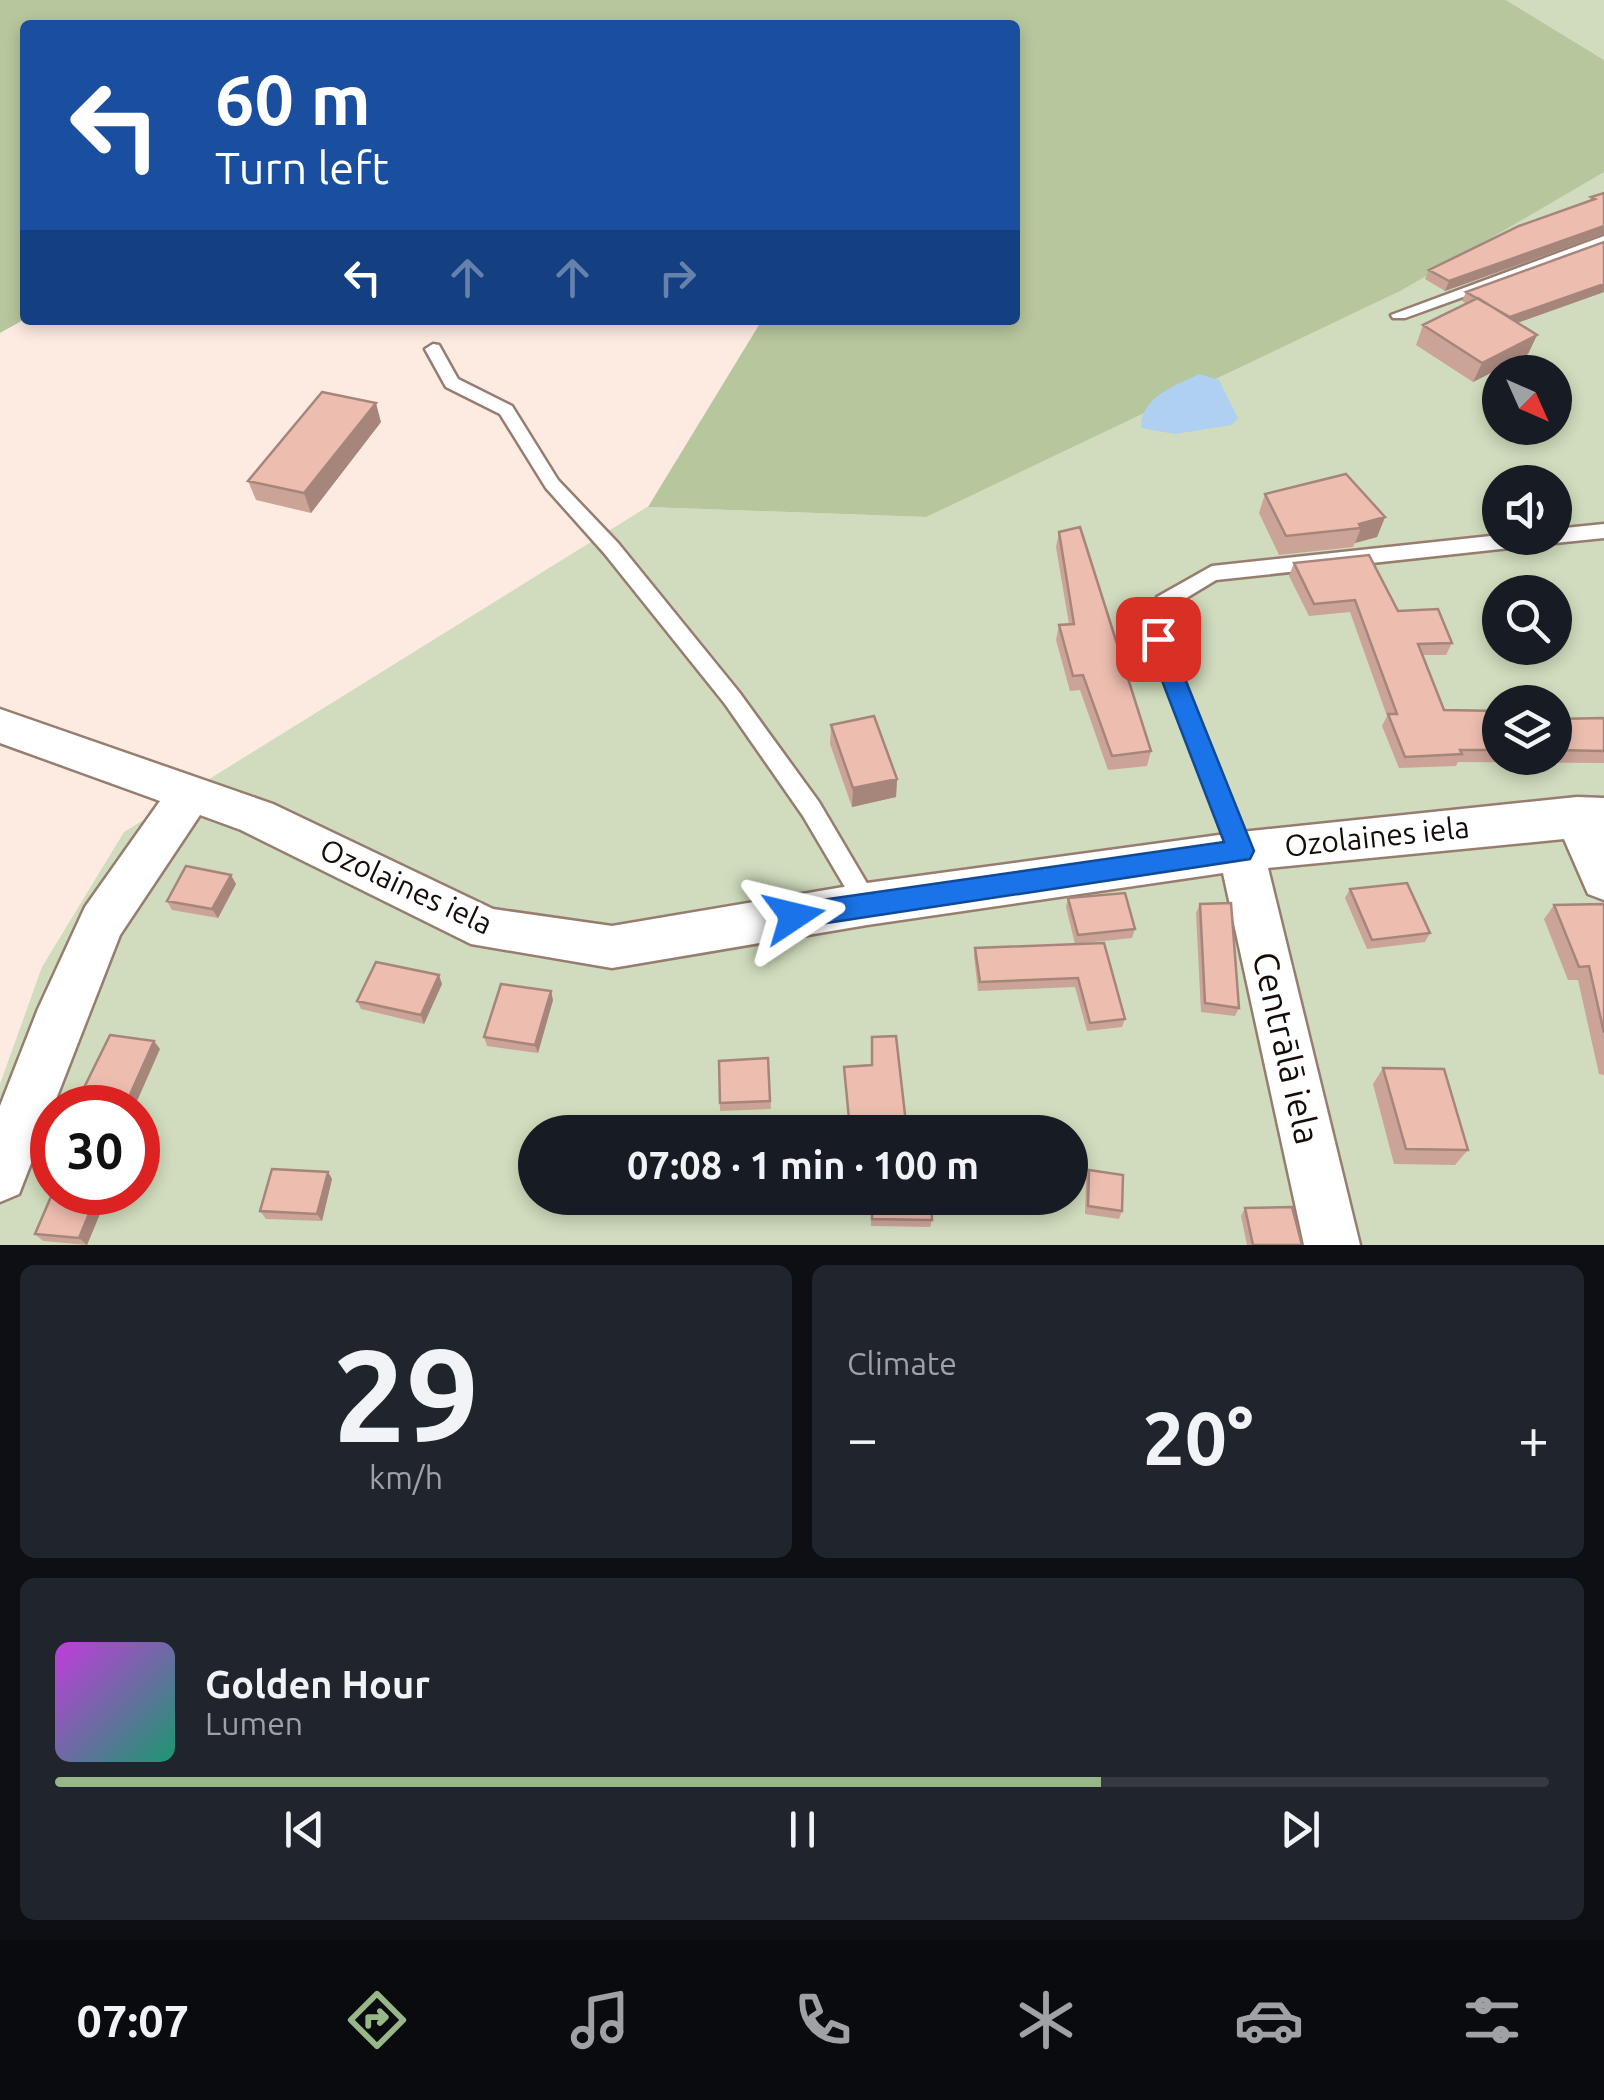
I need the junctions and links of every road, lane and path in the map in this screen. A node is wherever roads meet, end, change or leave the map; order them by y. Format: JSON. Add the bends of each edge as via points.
{"nodes":[{"id":1,"x":1604,"y":241,"type":"edge"},
{"id":2,"x":1400,"y":315,"type":"dead end"},
{"id":3,"x":433,"y":350,"type":"dead end"},
{"id":4,"x":1604,"y":531,"type":"edge"},
{"id":5,"x":1572,"y":534,"type":"edge"},
{"id":6,"x":1482,"y":544,"type":"edge"},
{"id":7,"x":0,"y":726,"type":"edge"},
{"id":8,"x":189,"y":795,"type":"junction"},
{"id":9,"x":1590,"y":817,"type":"edge"},
{"id":10,"x":1241,"y":851,"type":"junction"},
{"id":11,"x":1604,"y":880,"type":"edge"},
{"id":12,"x":866,"y":904,"type":"junction"},
{"id":13,"x":0,"y":1175,"type":"edge"},
{"id":14,"x":1332,"y":1245,"type":"edge"}],
"edges":[{"from":1,"to":2,"type":"lane"},
{"from":3,"to":12,"type":"lane","via":[[452,383],[506,410],[552,484],[732,698],[811,808]]},
{"from":4,"to":5,"type":"lane"},
{"from":6,"to":10,"type":"lane","via":[[1212,574],[1164,602],[1158,639]]},
{"from":7,"to":8,"type":"street","name":"Ozolaines iela"},
{"from":8,"to":12,"type":"street","name":"Ozolaines iela","via":[[257,817],[488,929],[612,947]]},
{"from":8,"to":13,"type":"street","via":[[102,922]]},
{"from":9,"to":10,"type":"street","name":"Ozolaines iela"},
{"from":9,"to":11,"type":"street"},
{"from":10,"to":12,"type":"street","name":"Ozolaines iela"},
{"from":10,"to":14,"type":"street","name":"Centrālā iela"}]}
